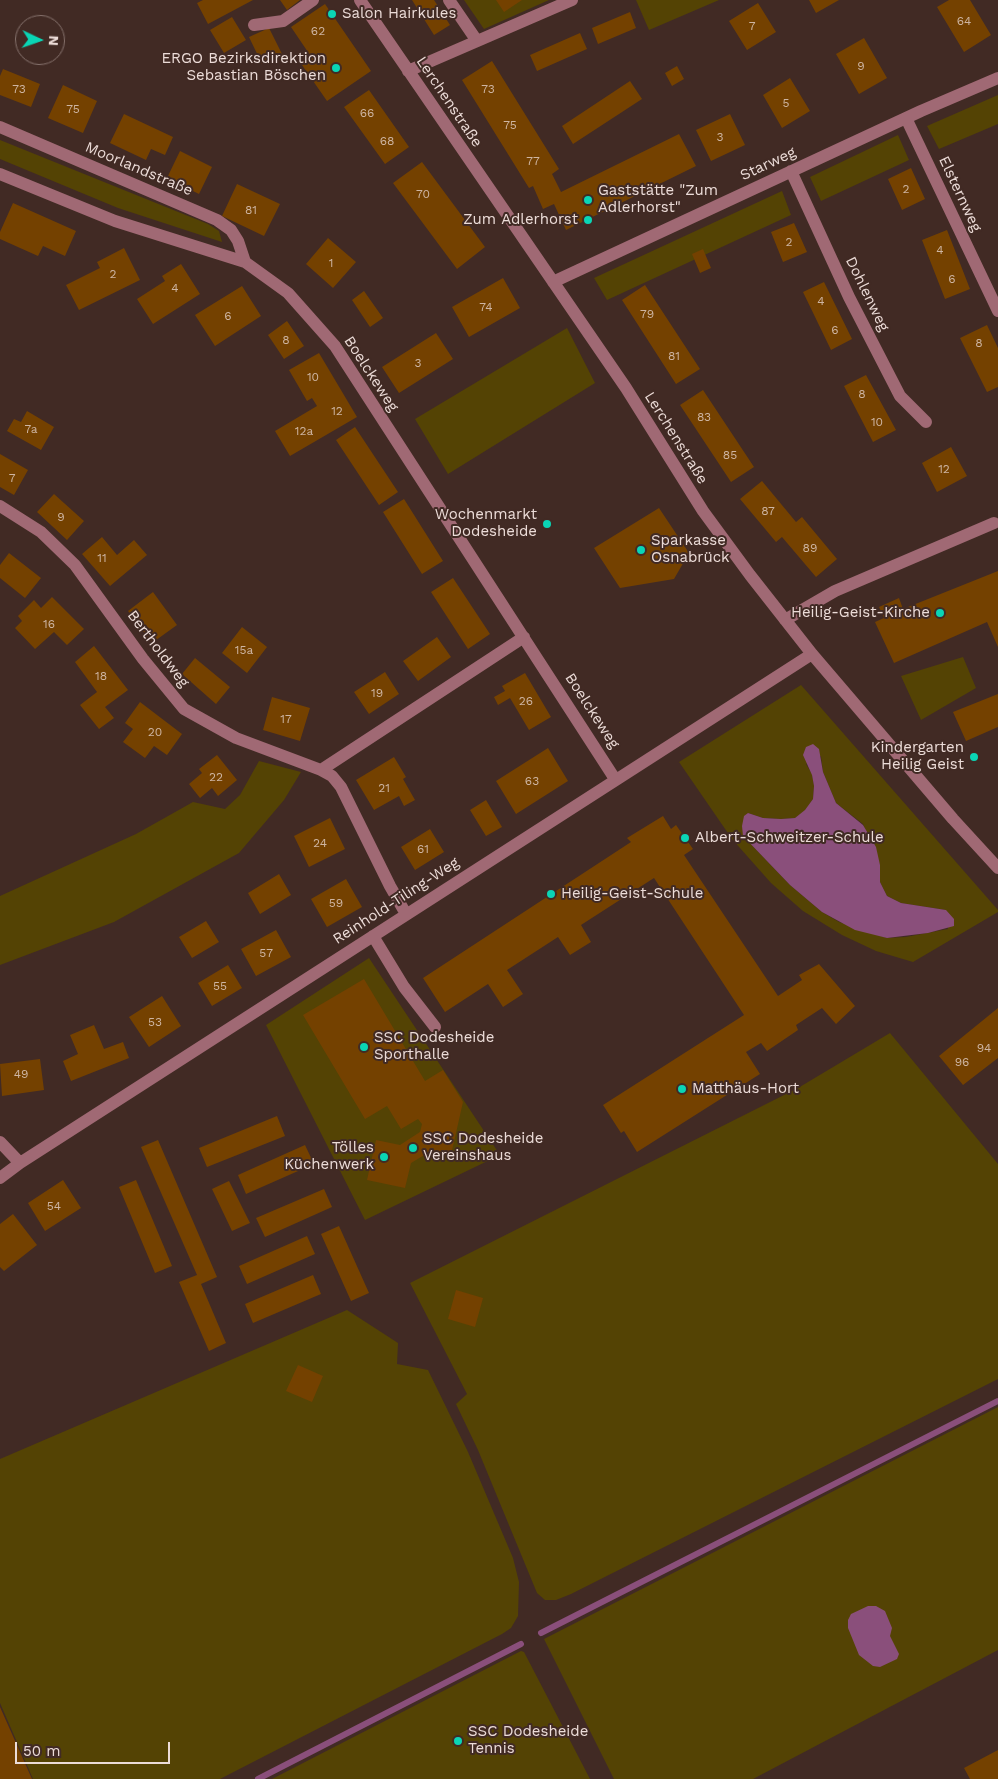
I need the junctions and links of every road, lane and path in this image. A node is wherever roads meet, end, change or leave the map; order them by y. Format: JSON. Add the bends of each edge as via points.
{"nodes":[{"id":1,"x":313,"y":0,"type":"edge"},
{"id":2,"x":360,"y":0,"type":"edge"},
{"id":3,"x":449,"y":0,"type":"edge"},
{"id":4,"x":572,"y":0,"type":"edge"},
{"id":5,"x":254,"y":25,"type":"dead end"},
{"id":6,"x":477,"y":41,"type":"junction"},
{"id":7,"x":408,"y":72,"type":"junction"},
{"id":8,"x":998,"y":78,"type":"edge"},
{"id":9,"x":906,"y":118,"type":"junction"},
{"id":10,"x":0,"y":127,"type":"edge"},
{"id":11,"x":791,"y":171,"type":"junction"},
{"id":12,"x":0,"y":174,"type":"edge"},
{"id":13,"x":245,"y":262,"type":"junction"},
{"id":14,"x":553,"y":282,"type":"junction"},
{"id":15,"x":998,"y":311,"type":"edge"},
{"id":16,"x":926,"y":422,"type":"dead end"},
{"id":17,"x":0,"y":506,"type":"edge"},
{"id":18,"x":994,"y":523,"type":"dead end"},
{"id":19,"x":785,"y":620,"type":"junction"},
{"id":20,"x":524,"y":637,"type":"junction"},
{"id":21,"x":812,"y":654,"type":"junction"},
{"id":22,"x":321,"y":770,"type":"junction"},
{"id":23,"x":615,"y":778,"type":"junction"},
{"id":24,"x":998,"y":868,"type":"edge"},
{"id":25,"x":406,"y":914,"type":"junction"},
{"id":26,"x":373,"y":936,"type":"junction"},
{"id":27,"x":435,"y":1028,"type":"dead end"},
{"id":28,"x":0,"y":1142,"type":"edge"},
{"id":29,"x":20,"y":1163,"type":"junction"},
{"id":30,"x":0,"y":1178,"type":"edge"}],
"edges":[{"from":1,"to":5,"type":"street","via":[[283,21]]},
{"from":2,"to":7,"type":"street","name":"Lerchenstraße"},
{"from":3,"to":6,"type":"street"},
{"from":4,"to":6,"type":"street"},
{"from":6,"to":7,"type":"street"},
{"from":7,"to":14,"type":"street","name":"Lerchenstraße"},
{"from":8,"to":9,"type":"street","name":"Starweg"},
{"from":9,"to":11,"type":"street","name":"Starweg"},
{"from":9,"to":15,"type":"street","name":"Elsternweg"},
{"from":10,"to":13,"type":"street","name":"Moorlandstraße","via":[[217,220],[231,230]]},
{"from":11,"to":14,"type":"street","name":"Starweg"},
{"from":11,"to":16,"type":"street","name":"Dohlenweg","via":[[849,297],[900,396]]},
{"from":12,"to":13,"type":"street","name":"Boelckeweg","via":[[114,221]]},
{"from":13,"to":20,"type":"street","name":"Boelckeweg","via":[[288,293],[335,346]]},
{"from":14,"to":19,"type":"street","name":"Lerchenstraße","via":[[626,388],[704,511]]},
{"from":17,"to":22,"type":"street","name":"Bertholdweg","via":[[41,532],[75,565],[184,710],[236,738]]},
{"from":18,"to":19,"type":"street","via":[[835,591]]},
{"from":19,"to":21,"type":"street","name":"Lerchenstraße"},
{"from":20,"to":22,"type":"street"},
{"from":20,"to":23,"type":"street","name":"Boelckeweg"},
{"from":21,"to":23,"type":"street","name":"Reinhold-Tiling-Weg"},
{"from":21,"to":24,"type":"street","name":"Lerchenstraße"},
{"from":22,"to":25,"type":"street","name":"Bertholdweg","via":[[332,776],[341,787]]},
{"from":23,"to":25,"type":"street","name":"Reinhold-Tiling-Weg"},
{"from":25,"to":26,"type":"street","name":"Reinhold-Tiling-Weg"},
{"from":26,"to":27,"type":"street","via":[[404,987]]},
{"from":26,"to":29,"type":"street","name":"Reinhold-Tiling-Weg"},
{"from":28,"to":29,"type":"street"},
{"from":29,"to":30,"type":"street","name":"Reinhold-Tiling-Weg"}]}
